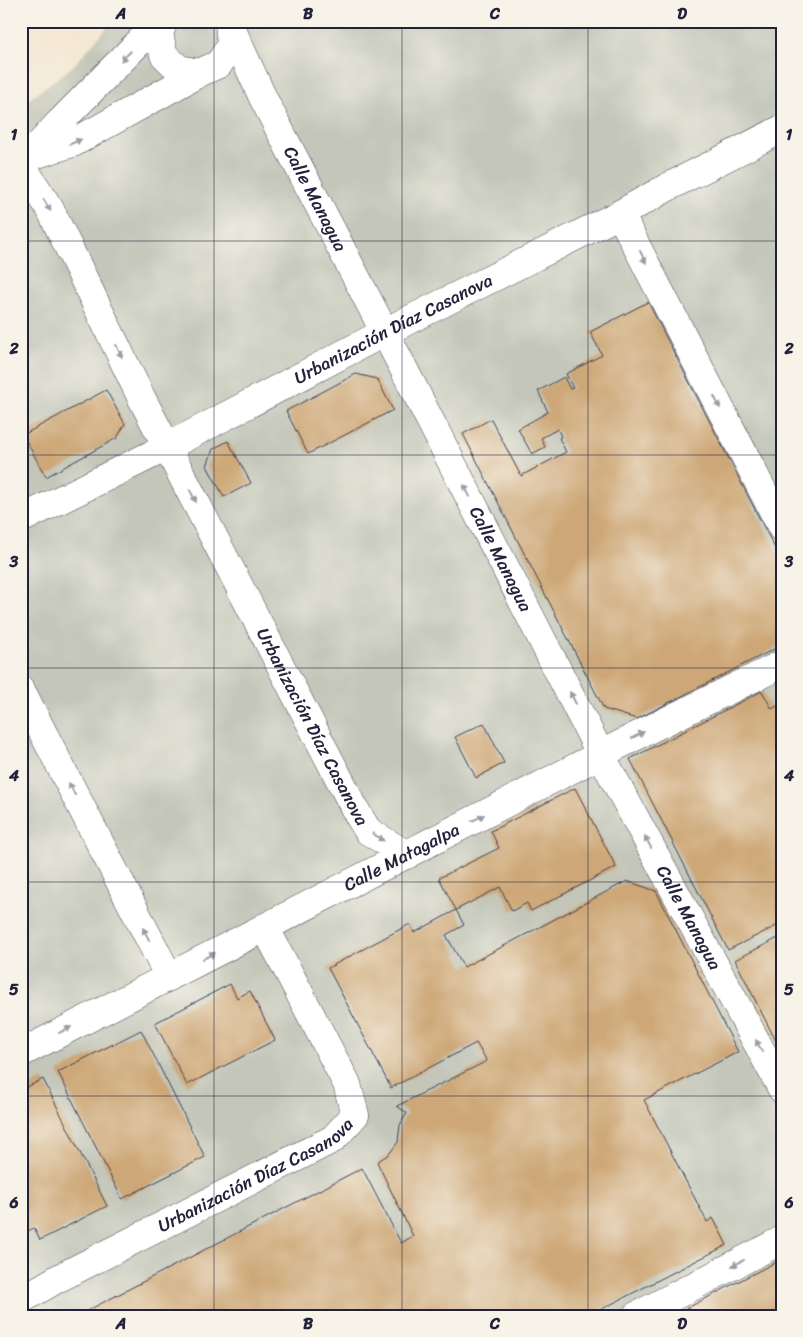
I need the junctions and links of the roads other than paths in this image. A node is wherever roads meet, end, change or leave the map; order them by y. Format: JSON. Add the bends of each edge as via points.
{"nodes":[{"id":1,"x":160,"y":21,"type":"edge"},
{"id":2,"x":164,"y":21,"type":"edge"},
{"id":3,"x":228,"y":22,"type":"edge"},
{"id":4,"x":199,"y":73,"type":"junction"},
{"id":5,"x":782,"y":129,"type":"edge"},
{"id":6,"x":24,"y":161,"type":"edge"},
{"id":7,"x":620,"y":214,"type":"junction"},
{"id":8,"x":384,"y":332,"type":"junction"},
{"id":9,"x":167,"y":447,"type":"junction"},
{"id":10,"x":21,"y":519,"type":"edge"},
{"id":11,"x":782,"y":528,"type":"edge"},
{"id":12,"x":782,"y":664,"type":"edge"},
{"id":13,"x":21,"y":690,"type":"edge"},
{"id":14,"x":601,"y":755,"type":"junction"},
{"id":15,"x":407,"y":856,"type":"junction"},
{"id":16,"x":265,"y":927,"type":"junction"},
{"id":17,"x":169,"y":977,"type":"junction"},
{"id":18,"x":21,"y":1053,"type":"edge"},
{"id":19,"x":782,"y":1089,"type":"edge"},
{"id":20,"x":782,"y":1240,"type":"edge"},
{"id":21,"x":21,"y":1300,"type":"edge"},
{"id":22,"x":636,"y":1316,"type":"edge"}],
"edges":[{"from":1,"to":6,"type":"street","one_way":true},
{"from":2,"to":4,"type":"street","via":[[159,34],[164,55],[179,69]]},
{"from":3,"to":4,"type":"street","via":[[230,46],[219,64]]},
{"from":3,"to":8,"type":"street","name":"Calle Managua","via":[[263,98]]},
{"from":6,"to":4,"type":"street","one_way":true,"via":[[73,144]]},
{"from":5,"to":7,"type":"street","name":"Urbanización Díaz Casanova"},
{"from":6,"to":9,"type":"street","name":"Urbanización Díaz Casanova","one_way":true},
{"from":7,"to":8,"type":"street","name":"Urbanización Díaz Casanova"},
{"from":7,"to":11,"type":"street","one_way":true},
{"from":8,"to":9,"type":"street","name":"Urbanización Díaz Casanova"},
{"from":14,"to":8,"type":"street","name":"Calle Managua","one_way":true},
{"from":9,"to":10,"type":"street","name":"Urbanización Díaz Casanova"},
{"from":9,"to":15,"type":"street","name":"Urbanización Díaz Casanova","one_way":true,"via":[[356,812],[368,831]]},
{"from":14,"to":12,"type":"street","name":"Calle Matagalpa","one_way":true},
{"from":17,"to":13,"type":"street","one_way":true},
{"from":15,"to":14,"type":"street","name":"Calle Matagalpa","one_way":true},
{"from":19,"to":14,"type":"street","name":"Calle Managua","one_way":true},
{"from":15,"to":16,"type":"street","name":"Calle Matagalpa"},
{"from":17,"to":16,"type":"street","name":"Calle Matagalpa","one_way":true},
{"from":16,"to":21,"type":"street","name":"Urbanización Díaz Casanova","via":[[347,1084],[355,1114],[333,1139]]},
{"from":18,"to":17,"type":"street","name":"Calle Matagalpa","one_way":true},
{"from":20,"to":22,"type":"street","one_way":true}]}
